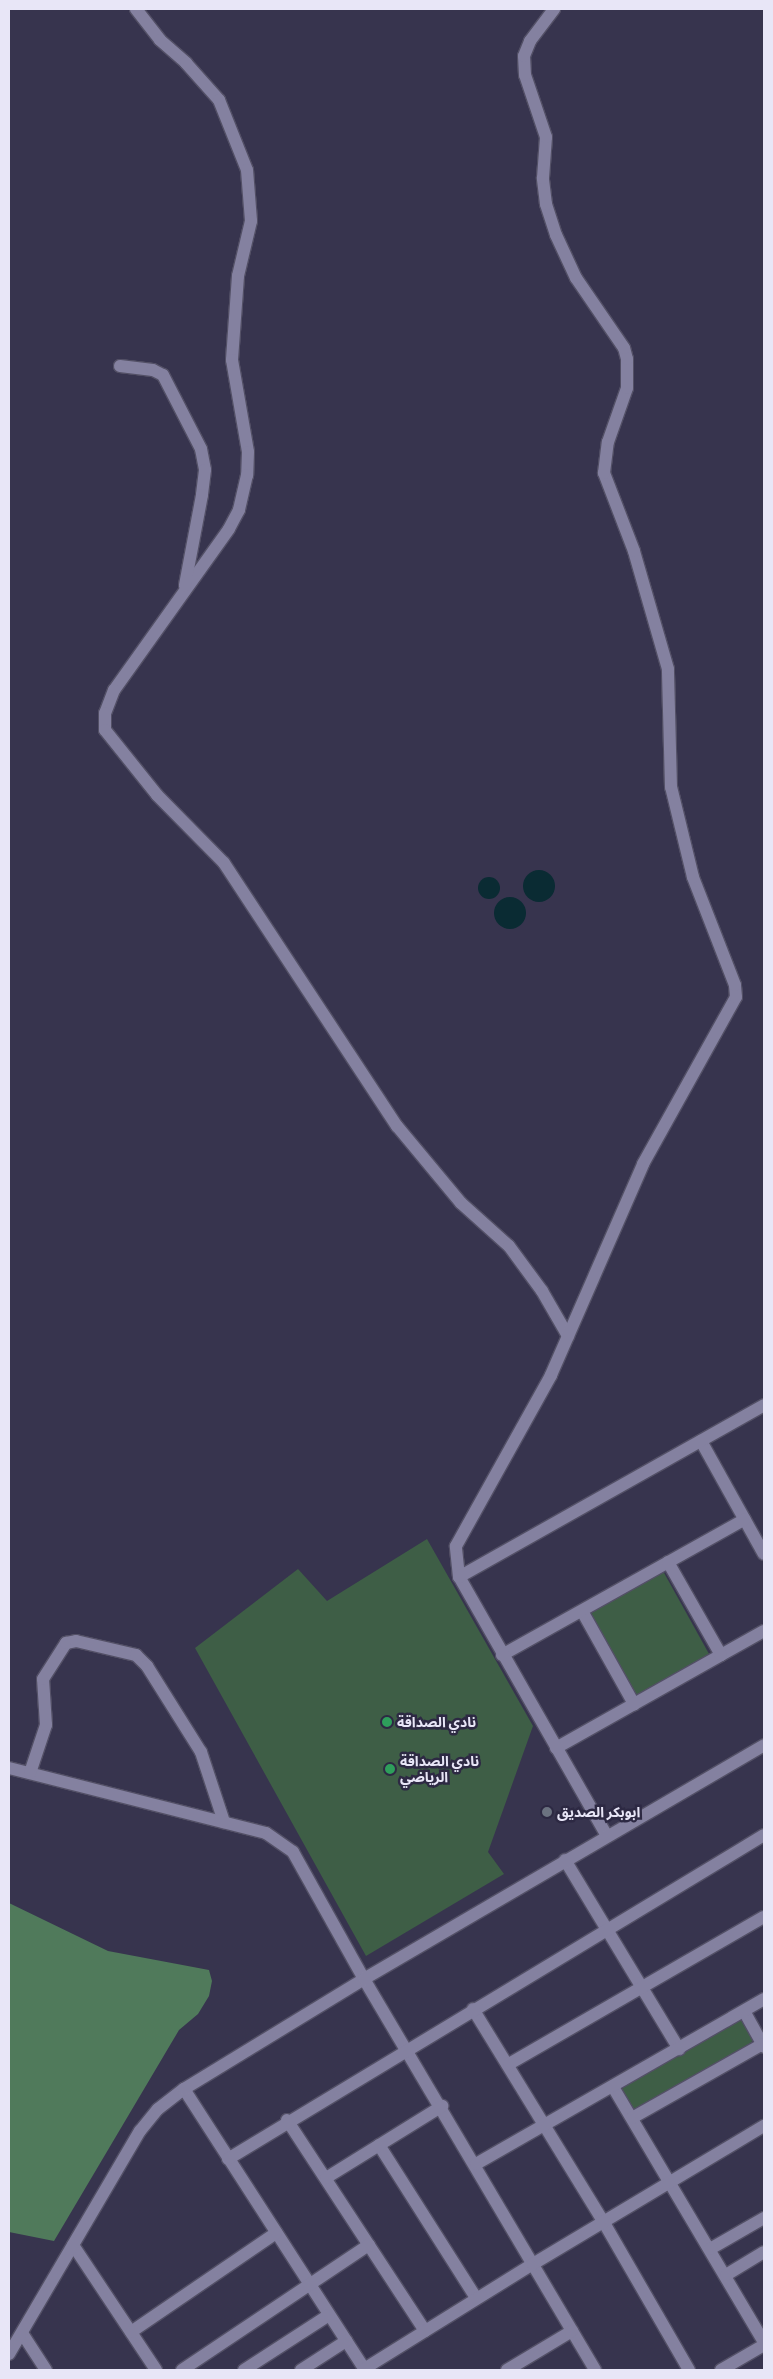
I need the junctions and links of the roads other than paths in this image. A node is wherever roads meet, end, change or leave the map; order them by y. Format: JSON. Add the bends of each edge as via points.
{"nodes":[{"id":1,"x":136,"y":9,"type":"edge"},
{"id":2,"x":554,"y":9,"type":"edge"},
{"id":3,"x":120,"y":366,"type":"dead end"},
{"id":4,"x":184,"y":588,"type":"junction"},
{"id":5,"x":568,"y":1336,"type":"junction"},
{"id":6,"x":764,"y":1405,"type":"edge"},
{"id":7,"x":701,"y":1441,"type":"junction"},
{"id":8,"x":745,"y":1519,"type":"junction"},
{"id":9,"x":764,"y":1554,"type":"edge"},
{"id":10,"x":668,"y":1562,"type":"junction"},
{"id":11,"x":459,"y":1578,"type":"junction"},
{"id":12,"x":582,"y":1611,"type":"junction"},
{"id":13,"x":764,"y":1631,"type":"edge"},
{"id":14,"x":502,"y":1655,"type":"junction"},
{"id":15,"x":721,"y":1655,"type":"junction"},
{"id":16,"x":634,"y":1704,"type":"junction"},
{"id":17,"x":764,"y":1745,"type":"edge"},
{"id":18,"x":556,"y":1748,"type":"junction"},
{"id":19,"x":9,"y":1768,"type":"edge"},
{"id":20,"x":30,"y":1773,"type":"junction"},
{"id":21,"x":224,"y":1822,"type":"junction"},
{"id":22,"x":764,"y":1835,"type":"edge"},
{"id":23,"x":607,"y":1836,"type":"junction"},
{"id":24,"x":565,"y":1860,"type":"junction"},
{"id":25,"x":764,"y":1917,"type":"edge"},
{"id":26,"x":608,"y":1929,"type":"junction"},
{"id":27,"x":364,"y":1979,"type":"junction"},
{"id":28,"x":642,"y":1987,"type":"junction"},
{"id":29,"x":764,"y":1999,"type":"edge"},
{"id":30,"x":473,"y":2009,"type":"junction"},
{"id":31,"x":744,"y":2011,"type":"junction"},
{"id":32,"x":764,"y":2045,"type":"edge"},
{"id":33,"x":407,"y":2048,"type":"junction"},
{"id":34,"x":679,"y":2049,"type":"junction"},
{"id":35,"x":509,"y":2064,"type":"junction"},
{"id":36,"x":613,"y":2087,"type":"junction"},
{"id":37,"x":184,"y":2089,"type":"junction"},
{"id":38,"x":442,"y":2106,"type":"junction"},
{"id":39,"x":632,"y":2118,"type":"junction"},
{"id":40,"x":287,"y":2120,"type":"junction"},
{"id":41,"x":546,"y":2126,"type":"junction"},
{"id":42,"x":764,"y":2126,"type":"edge"},
{"id":43,"x":379,"y":2145,"type":"junction"},
{"id":44,"x":228,"y":2159,"type":"junction"},
{"id":45,"x":476,"y":2164,"type":"junction"},
{"id":46,"x":326,"y":2178,"type":"junction"},
{"id":47,"x":670,"y":2182,"type":"junction"},
{"id":48,"x":764,"y":2218,"type":"edge"},
{"id":49,"x":603,"y":2221,"type":"junction"},
{"id":50,"x":276,"y":2233,"type":"junction"},
{"id":51,"x":73,"y":2245,"type":"junction"},
{"id":52,"x":369,"y":2245,"type":"junction"},
{"id":53,"x":710,"y":2249,"type":"junction"},
{"id":54,"x":764,"y":2252,"type":"edge"},
{"id":55,"x":533,"y":2264,"type":"junction"},
{"id":56,"x":726,"y":2275,"type":"junction"},
{"id":57,"x":310,"y":2285,"type":"junction"},
{"id":58,"x":476,"y":2298,"type":"junction"},
{"id":59,"x":329,"y":2315,"type":"junction"},
{"id":60,"x":572,"y":2330,"type":"junction"},
{"id":61,"x":425,"y":2331,"type":"junction"},
{"id":62,"x":131,"y":2332,"type":"junction"},
{"id":63,"x":22,"y":2333,"type":"junction"},
{"id":64,"x":346,"y":2341,"type":"junction"},
{"id":65,"x":764,"y":2343,"type":"edge"},
{"id":66,"x":9,"y":2354,"type":"edge"},
{"id":67,"x":361,"y":2369,"type":"edge"},
{"id":68,"x":46,"y":2370,"type":"edge"},
{"id":69,"x":156,"y":2370,"type":"edge"},
{"id":70,"x":182,"y":2370,"type":"edge"},
{"id":71,"x":244,"y":2370,"type":"edge"},
{"id":72,"x":301,"y":2370,"type":"edge"},
{"id":73,"x":508,"y":2370,"type":"edge"},
{"id":74,"x":595,"y":2370,"type":"edge"},
{"id":75,"x":689,"y":2370,"type":"edge"},
{"id":76,"x":721,"y":2370,"type":"edge"}],
"edges":[{"from":1,"to":4,"type":"street","via":[[160,40],[219,100],[240,146],[250,198],[251,221],[238,276],[232,360],[248,452],[244,492],[228,529]]},
{"from":2,"to":5,"type":"street","via":[[530,41],[524,56],[525,75],[546,138],[546,204],[576,278],[620,342],[627,359],[627,388],[608,442],[604,472],[634,551],[668,669],[668,772],[693,877],[736,991],[732,1008],[640,1171]]},
{"from":3,"to":4,"type":"street","via":[[152,370],[163,376],[201,449],[205,470],[202,495]]},
{"from":4,"to":5,"type":"street","via":[[114,690],[105,713],[106,735],[157,795],[224,864],[397,1126],[461,1203],[509,1246],[542,1291]]},
{"from":5,"to":11,"type":"street","via":[[551,1375],[456,1546]]},
{"from":6,"to":7,"type":"street"},
{"from":7,"to":8,"type":"street"},
{"from":7,"to":11,"type":"street"},
{"from":8,"to":9,"type":"street"},
{"from":8,"to":10,"type":"street"},
{"from":10,"to":12,"type":"street"},
{"from":10,"to":15,"type":"street"},
{"from":11,"to":14,"type":"street"},
{"from":12,"to":14,"type":"street"},
{"from":12,"to":16,"type":"street"},
{"from":13,"to":15,"type":"street"},
{"from":14,"to":18,"type":"street"},
{"from":15,"to":16,"type":"street"},
{"from":16,"to":18,"type":"street"},
{"from":17,"to":23,"type":"street"},
{"from":18,"to":23,"type":"street"},
{"from":19,"to":20,"type":"street"},
{"from":20,"to":21,"type":"street"},
{"from":20,"to":21,"type":"street","via":[[46,1725],[43,1679],[66,1643],[76,1642],[136,1655],[147,1666],[201,1752]]},
{"from":21,"to":27,"type":"street","via":[[266,1833],[282,1841],[293,1852]]},
{"from":22,"to":26,"type":"street"},
{"from":23,"to":24,"type":"street"},
{"from":24,"to":26,"type":"street"},
{"from":24,"to":27,"type":"street"},
{"from":25,"to":28,"type":"street"},
{"from":26,"to":28,"type":"street"},
{"from":26,"to":30,"type":"street"},
{"from":27,"to":33,"type":"street"},
{"from":27,"to":37,"type":"street"},
{"from":28,"to":34,"type":"street"},
{"from":28,"to":35,"type":"street"},
{"from":29,"to":31,"type":"street"},
{"from":30,"to":33,"type":"street"},
{"from":30,"to":35,"type":"street"},
{"from":31,"to":32,"type":"street"},
{"from":31,"to":34,"type":"street"},
{"from":32,"to":39,"type":"street"},
{"from":33,"to":38,"type":"street"},
{"from":33,"to":40,"type":"street"},
{"from":34,"to":36,"type":"street"},
{"from":35,"to":41,"type":"street"},
{"from":36,"to":39,"type":"street"},
{"from":36,"to":41,"type":"street"},
{"from":37,"to":44,"type":"street"},
{"from":37,"to":51,"type":"street","via":[[158,2109],[140,2131]]},
{"from":38,"to":43,"type":"street"},
{"from":38,"to":45,"type":"street"},
{"from":39,"to":47,"type":"street"},
{"from":40,"to":44,"type":"street"},
{"from":40,"to":46,"type":"street"},
{"from":41,"to":45,"type":"street"},
{"from":41,"to":49,"type":"street"},
{"from":42,"to":47,"type":"street"},
{"from":43,"to":46,"type":"street"},
{"from":43,"to":58,"type":"street"},
{"from":44,"to":50,"type":"street"},
{"from":45,"to":55,"type":"street"},
{"from":46,"to":52,"type":"street"},
{"from":47,"to":49,"type":"street"},
{"from":47,"to":53,"type":"street"},
{"from":48,"to":53,"type":"street"},
{"from":49,"to":55,"type":"street"},
{"from":49,"to":75,"type":"street"},
{"from":50,"to":57,"type":"street"},
{"from":50,"to":62,"type":"street"},
{"from":51,"to":62,"type":"street"},
{"from":51,"to":63,"type":"street"},
{"from":52,"to":57,"type":"street"},
{"from":52,"to":61,"type":"street"},
{"from":53,"to":56,"type":"street"},
{"from":54,"to":56,"type":"street"},
{"from":55,"to":58,"type":"street"},
{"from":55,"to":60,"type":"street"},
{"from":56,"to":65,"type":"street"},
{"from":57,"to":59,"type":"street"},
{"from":57,"to":70,"type":"street"},
{"from":58,"to":61,"type":"street"},
{"from":59,"to":64,"type":"street"},
{"from":59,"to":71,"type":"street"},
{"from":60,"to":73,"type":"street"},
{"from":60,"to":74,"type":"street"},
{"from":61,"to":67,"type":"street"},
{"from":62,"to":69,"type":"street"},
{"from":63,"to":66,"type":"street"},
{"from":63,"to":68,"type":"street"},
{"from":64,"to":67,"type":"street"},
{"from":64,"to":72,"type":"street"},
{"from":65,"to":76,"type":"street"}]}
